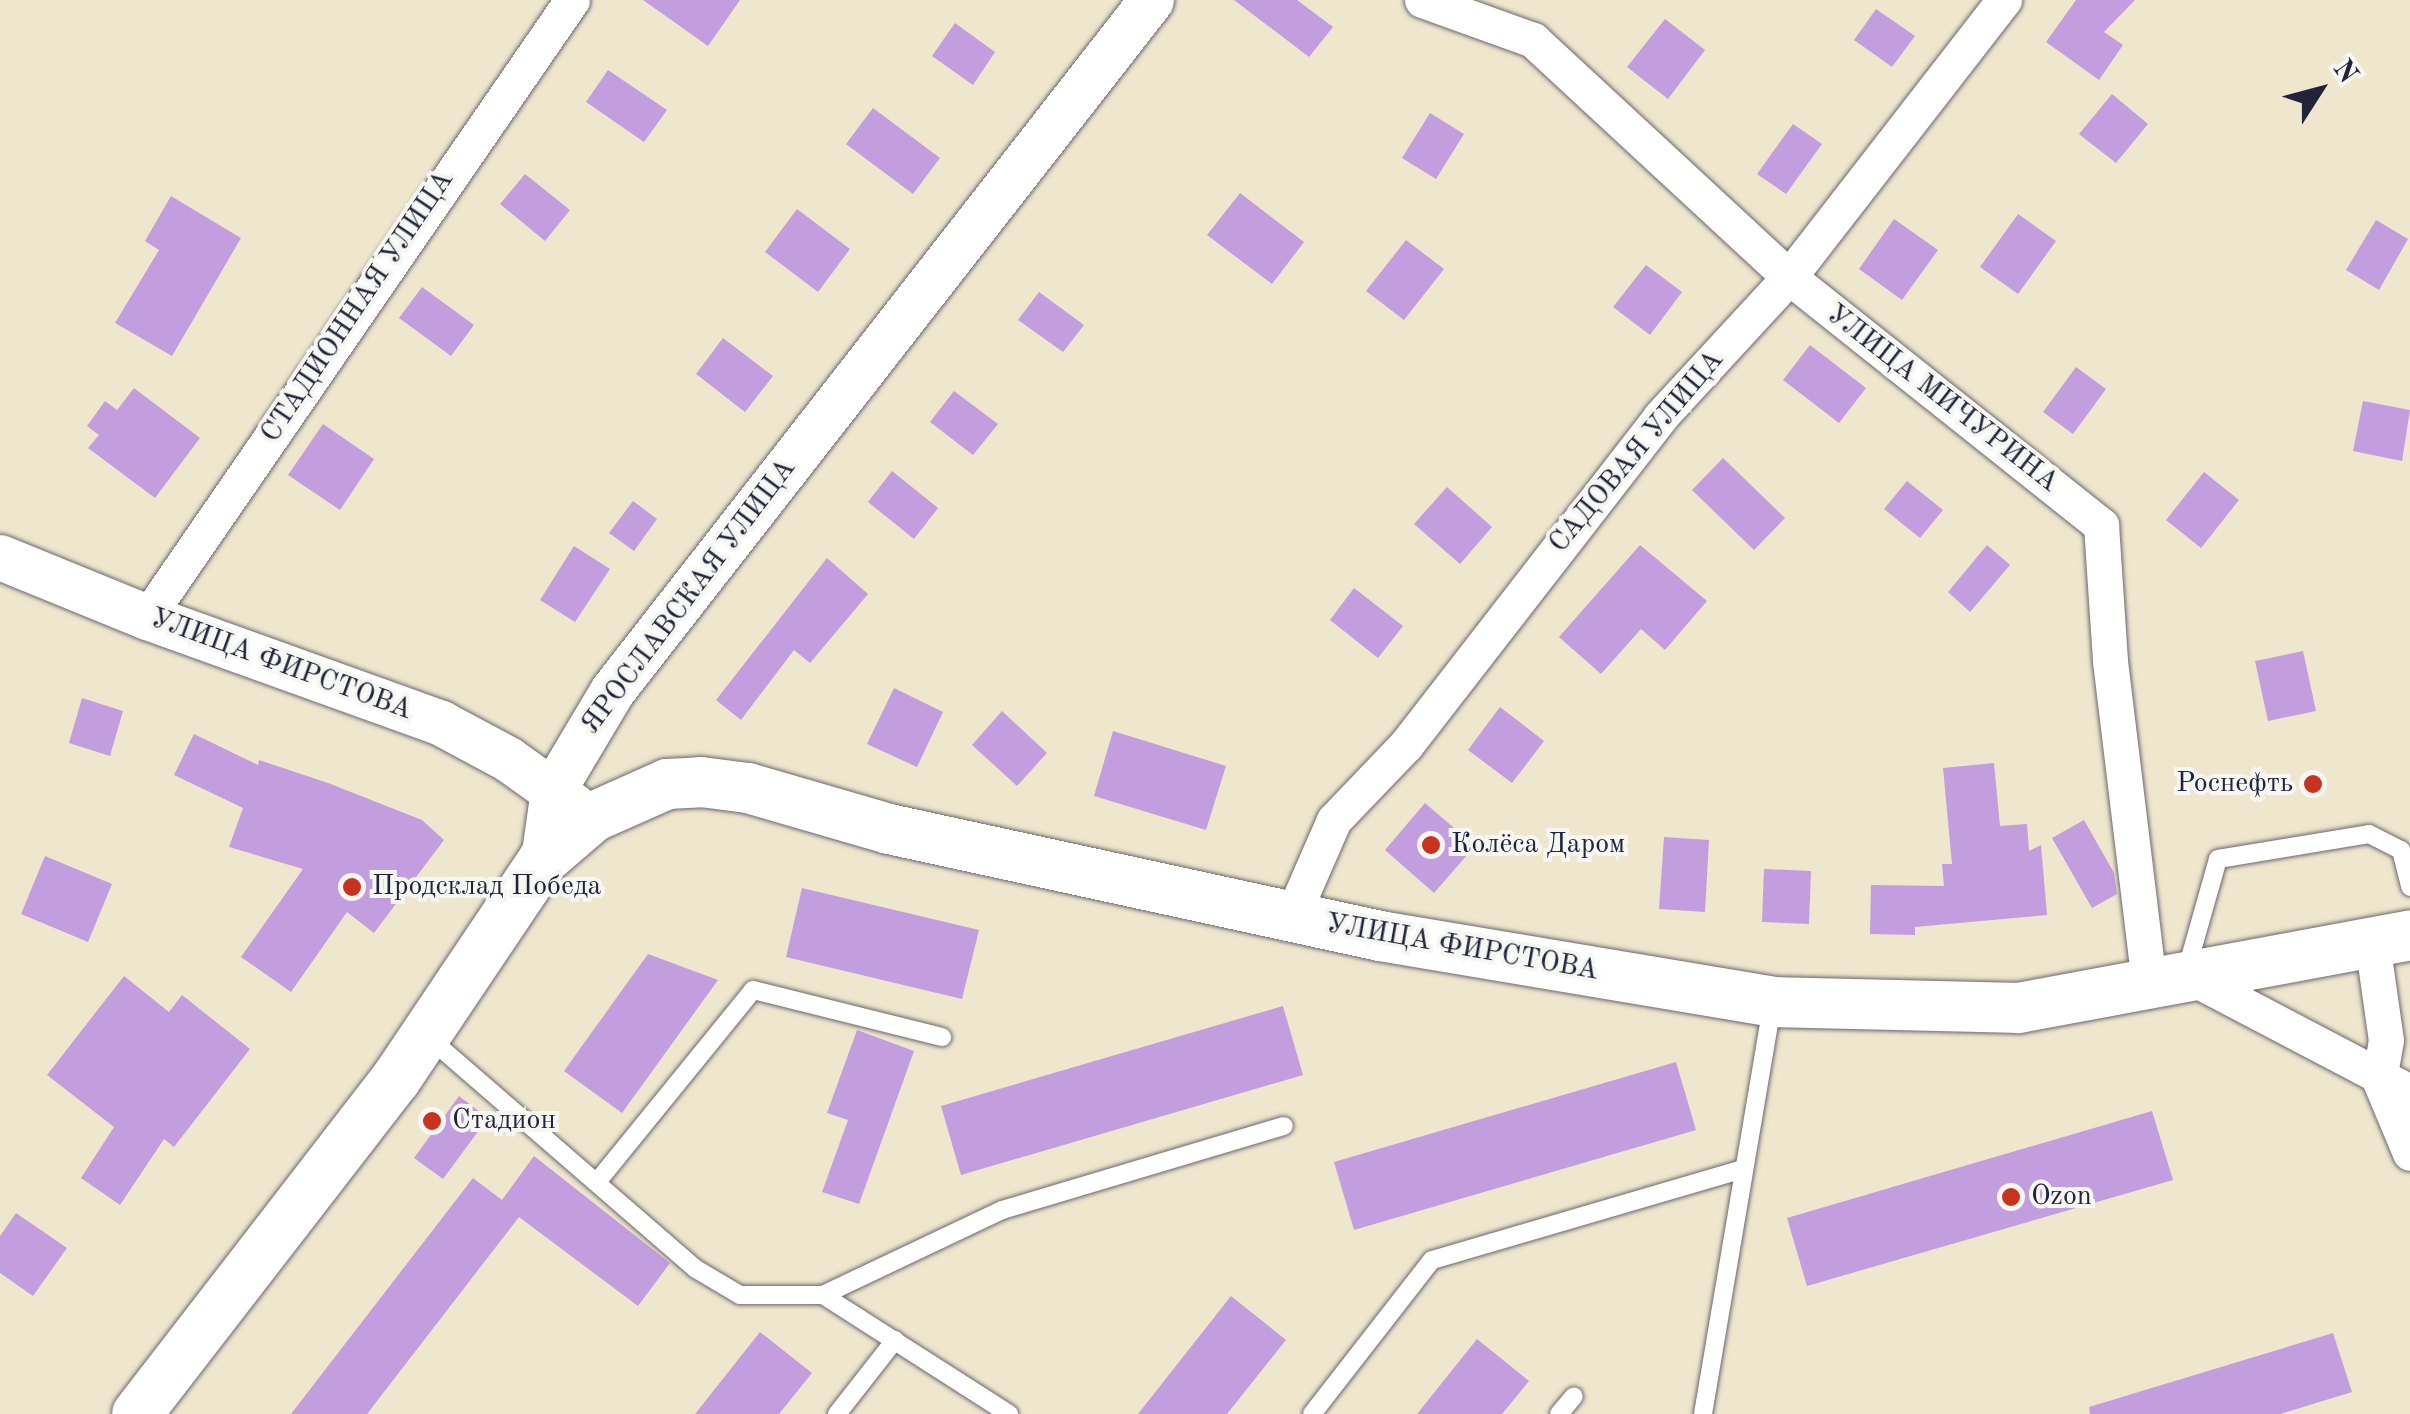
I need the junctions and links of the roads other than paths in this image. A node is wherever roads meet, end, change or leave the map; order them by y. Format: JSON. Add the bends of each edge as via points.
{"nodes":[{"id":1,"x":572,"y":0,"type":"edge"},
{"id":2,"x":1151,"y":0,"type":"edge"},
{"id":3,"x":1422,"y":0,"type":"edge"},
{"id":4,"x":2004,"y":0,"type":"edge"},
{"id":5,"x":1789,"y":277,"type":"junction"},
{"id":6,"x":0,"y":558,"type":"edge"},
{"id":7,"x":147,"y":616,"type":"junction"},
{"id":8,"x":552,"y":790,"type":"junction"},
{"id":9,"x":594,"y":817,"type":"junction"},
{"id":10,"x":543,"y":860,"type":"junction"},
{"id":11,"x":2410,"y":887,"type":"edge"},
{"id":12,"x":1292,"y":916,"type":"junction"},
{"id":13,"x":2391,"y":939,"type":"edge"},
{"id":14,"x":2167,"y":978,"type":"junction"},
{"id":15,"x":1773,"y":1002,"type":"junction"},
{"id":16,"x":427,"y":1036,"type":"junction"},
{"id":17,"x":942,"y":1037,"type":"dead end"},
{"id":18,"x":2394,"y":1085,"type":"edge"},
{"id":19,"x":1284,"y":1126,"type":"dead end"},
{"id":20,"x":2410,"y":1153,"type":"edge"},
{"id":21,"x":1744,"y":1169,"type":"junction"},
{"id":22,"x":597,"y":1182,"type":"junction"},
{"id":23,"x":823,"y":1295,"type":"junction"},
{"id":24,"x":896,"y":1340,"type":"junction"},
{"id":25,"x":1574,"y":1396,"type":"dead end"},
{"id":26,"x":137,"y":1414,"type":"edge"},
{"id":27,"x":838,"y":1414,"type":"edge"},
{"id":28,"x":1009,"y":1414,"type":"edge"},
{"id":29,"x":1312,"y":1414,"type":"edge"},
{"id":30,"x":1560,"y":1414,"type":"edge"},
{"id":31,"x":1702,"y":1414,"type":"edge"}],
"edges":[{"from":1,"to":7,"type":"street","name":"СТАДИОННАЯ УЛИЦА"},
{"from":2,"to":8,"type":"street","name":"ЯРОСЛАВСКАЯ УЛИЦА","via":[[612,692]]},
{"from":3,"to":5,"type":"street","name":"УЛИЦА МИЧУРИНА","via":[[1533,40]]},
{"from":4,"to":5,"type":"street","name":"САДОВАЯ УЛИЦА"},
{"from":5,"to":12,"type":"street","name":"САДОВАЯ УЛИЦА","via":[[1660,417],[1406,745],[1334,820]]},
{"from":5,"to":14,"type":"street","name":"УЛИЦА МИЧУРИНА","via":[[2101,525],[2110,661]]},
{"from":6,"to":7,"type":"street","name":"УЛИЦА ФИРСТОВА"},
{"from":7,"to":8,"type":"street","name":"УЛИЦА ФИРСТОВА","via":[[441,723]]},
{"from":8,"to":9,"type":"street","name":"УЛИЦА ФИРСТОВА"},
{"from":8,"to":10,"type":"street","name":"ЯРОСЛАВСКАЯ УЛИЦА"},
{"from":9,"to":10,"type":"main road","name":"УЛИЦА ФИРСТОВА"},
{"from":9,"to":12,"type":"main road","name":"УЛИЦА ФИРСТОВА","via":[[667,784],[748,788],[889,829]]},
{"from":10,"to":16,"type":"main road","name":"ЯРОСЛАВСКАЯ УЛИЦА"},
{"from":11,"to":14,"type":"lane","via":[[2401,850],[2369,834],[2218,859]]},
{"from":12,"to":15,"type":"main road","name":"УЛИЦА ФИРСТОВА"},
{"from":13,"to":14,"type":"main road","name":"УЛИЦА ФИРСТОВА"},
{"from":13,"to":18,"type":"street","via":[[2386,1040]]},
{"from":14,"to":15,"type":"main road","name":"УЛИЦА ФИРСТОВА","via":[[2018,1008]]},
{"from":14,"to":18,"type":"street"},
{"from":15,"to":21,"type":"lane"},
{"from":16,"to":22,"type":"lane"},
{"from":16,"to":26,"type":"main road","name":"ЯРОСЛАВСКАЯ УЛИЦА"},
{"from":17,"to":22,"type":"lane","via":[[753,990]]},
{"from":18,"to":20,"type":"street"},
{"from":19,"to":23,"type":"lane","via":[[1002,1210]]},
{"from":21,"to":29,"type":"lane","via":[[1432,1260]]},
{"from":21,"to":31,"type":"lane"},
{"from":22,"to":23,"type":"lane","via":[[696,1269],[740,1295]]},
{"from":23,"to":24,"type":"lane"},
{"from":24,"to":27,"type":"lane"},
{"from":24,"to":28,"type":"lane"},
{"from":25,"to":30,"type":"lane"}]}
